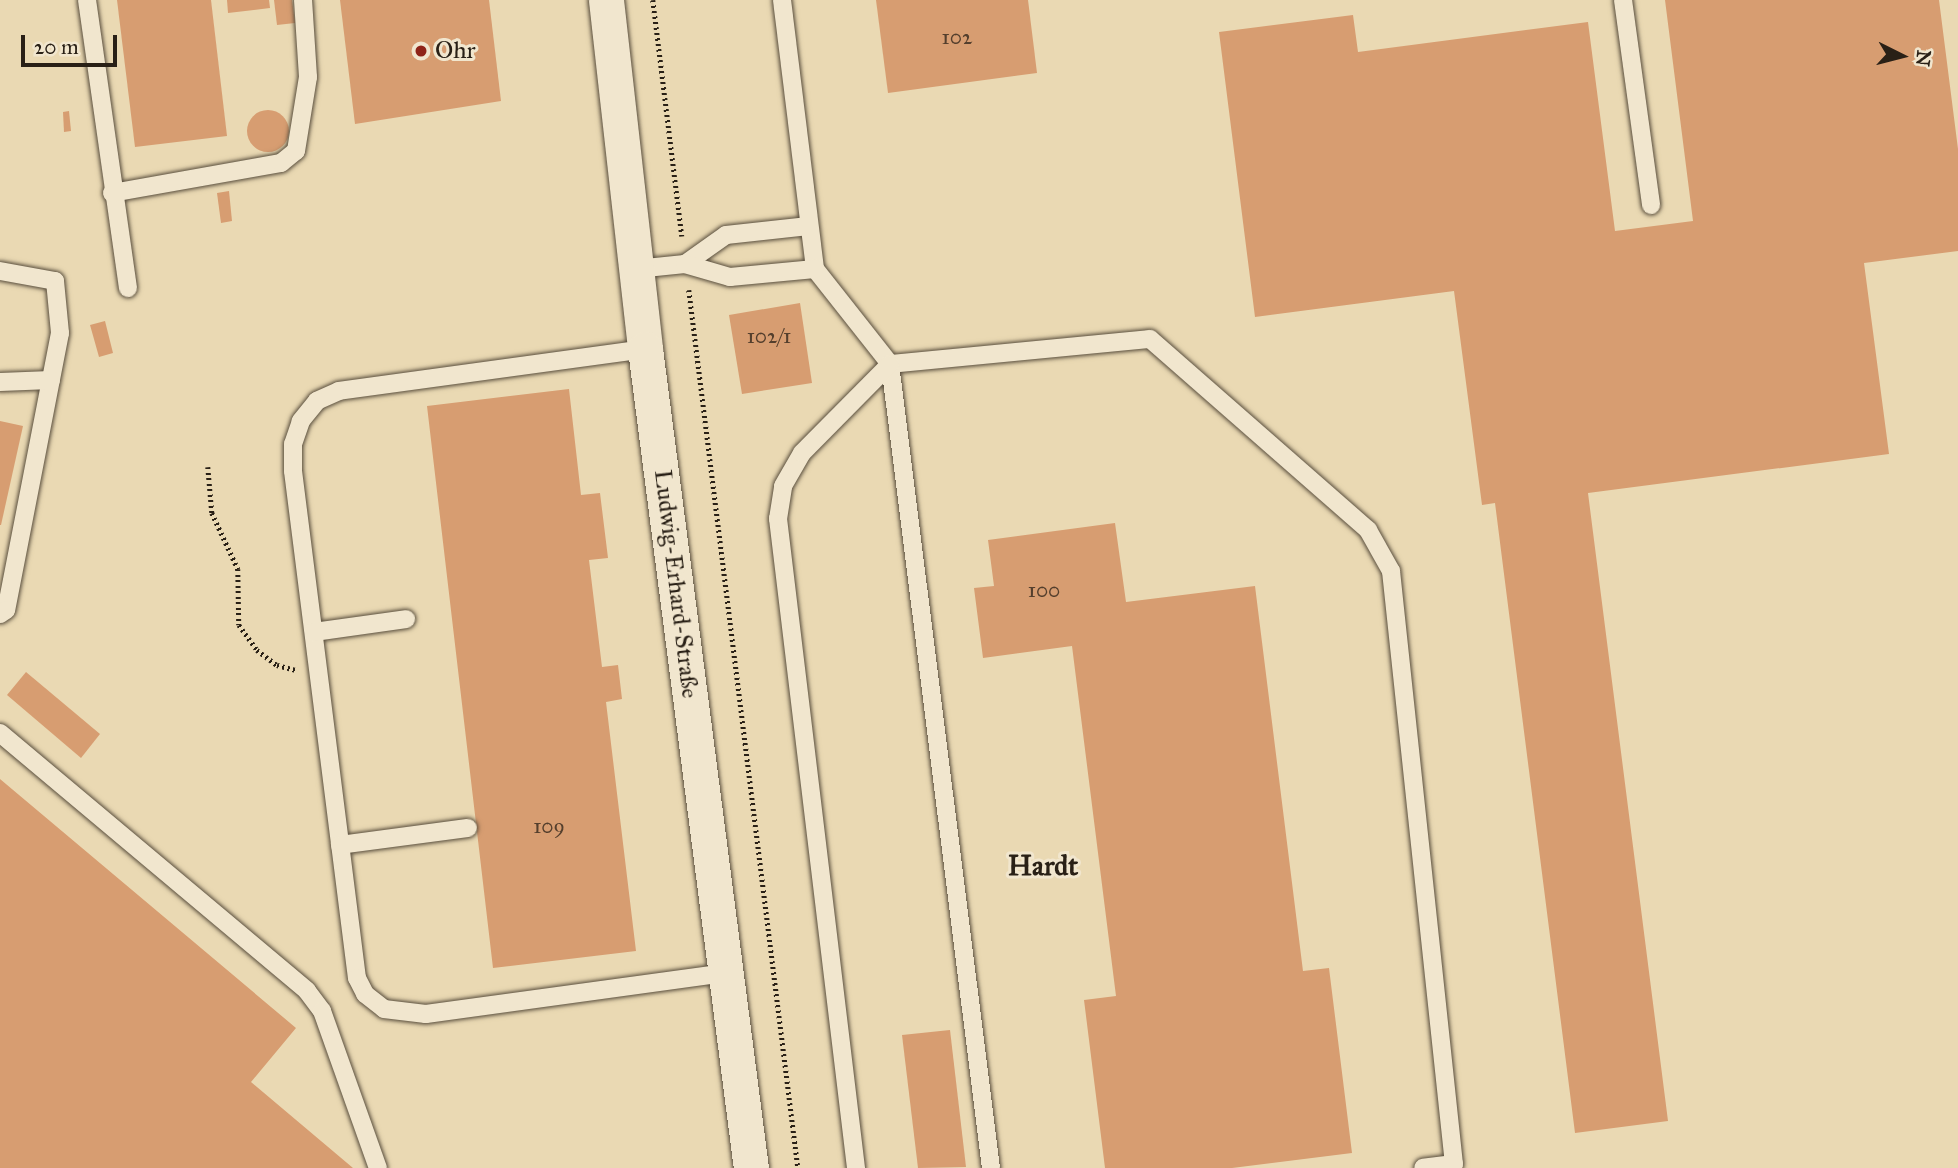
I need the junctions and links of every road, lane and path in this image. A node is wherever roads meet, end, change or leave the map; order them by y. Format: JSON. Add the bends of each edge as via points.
{"nodes":[{"id":1,"x":87,"y":0,"type":"edge"},
{"id":2,"x":303,"y":0,"type":"edge"},
{"id":3,"x":606,"y":0,"type":"edge"},
{"id":4,"x":653,"y":0,"type":"edge"},
{"id":5,"x":782,"y":0,"type":"edge"},
{"id":6,"x":1623,"y":0,"type":"edge"},
{"id":7,"x":112,"y":193,"type":"junction"},
{"id":8,"x":1651,"y":205,"type":"dead end"},
{"id":9,"x":809,"y":226,"type":"junction"},
{"id":10,"x":685,"y":264,"type":"junction"},
{"id":11,"x":636,"y":269,"type":"junction"},
{"id":12,"x":815,"y":270,"type":"junction"},
{"id":13,"x":0,"y":271,"type":"edge"},
{"id":14,"x":128,"y":288,"type":"dead end"},
{"id":15,"x":645,"y":349,"type":"junction"},
{"id":16,"x":890,"y":364,"type":"junction"},
{"id":17,"x":51,"y":380,"type":"junction"},
{"id":18,"x":0,"y":383,"type":"edge"},
{"id":19,"x":208,"y":467,"type":"dead end"},
{"id":20,"x":0,"y":614,"type":"edge"},
{"id":21,"x":406,"y":619,"type":"dead end"},
{"id":22,"x":314,"y":632,"type":"junction"},
{"id":23,"x":319,"y":676,"type":"junction"},
{"id":24,"x":0,"y":733,"type":"edge"},
{"id":25,"x":468,"y":828,"type":"dead end"},
{"id":26,"x":340,"y":845,"type":"junction"},
{"id":27,"x":726,"y":973,"type":"junction"},
{"id":28,"x":378,"y":1168,"type":"edge"},
{"id":29,"x":751,"y":1168,"type":"edge"},
{"id":30,"x":798,"y":1168,"type":"edge"},
{"id":31,"x":856,"y":1168,"type":"edge"},
{"id":32,"x":991,"y":1168,"type":"edge"},
{"id":33,"x":1423,"y":1168,"type":"edge"}],
"edges":[{"from":1,"to":7,"type":"lane"},
{"from":2,"to":7,"type":"lane","via":[[308,77],[296,151],[281,163]]},
{"from":3,"to":11,"type":"street","name":"Ludwig-Erhard-Straße"},
{"from":4,"to":10,"type":"path"},
{"from":5,"to":9,"type":"lane"},
{"from":6,"to":8,"type":"lane"},
{"from":7,"to":14,"type":"lane"},
{"from":9,"to":10,"type":"lane","via":[[726,235]]},
{"from":9,"to":12,"type":"lane"},
{"from":10,"to":11,"type":"lane"},
{"from":10,"to":12,"type":"lane","via":[[730,277]]},
{"from":10,"to":30,"type":"path"},
{"from":11,"to":15,"type":"street","name":"Ludwig-Erhard-Straße"},
{"from":12,"to":16,"type":"lane"},
{"from":13,"to":17,"type":"lane","via":[[55,281],[60,333]]},
{"from":15,"to":22,"type":"lane","via":[[340,391],[317,401],[301,421],[293,444]]},
{"from":15,"to":27,"type":"street","name":"Ludwig-Erhard-Straße"},
{"from":16,"to":31,"type":"lane","via":[[802,453],[783,486],[778,519]]},
{"from":16,"to":32,"type":"lane"},
{"from":16,"to":33,"type":"lane","via":[[1150,339],[1368,530],[1391,571],[1454,1164]]},
{"from":17,"to":18,"type":"lane"},
{"from":17,"to":20,"type":"lane","via":[[6,610]]},
{"from":19,"to":23,"type":"path","via":[[212,513],[238,569],[236,612],[245,637],[277,665]]},
{"from":21,"to":22,"type":"lane"},
{"from":22,"to":23,"type":"lane"},
{"from":23,"to":26,"type":"lane"},
{"from":24,"to":28,"type":"lane","via":[[307,991],[322,1011]]},
{"from":25,"to":26,"type":"lane"},
{"from":26,"to":27,"type":"lane","via":[[357,978],[365,994],[384,1009],[426,1014]]},
{"from":27,"to":29,"type":"street","name":"Ludwig-Erhard-Straße"}]}
